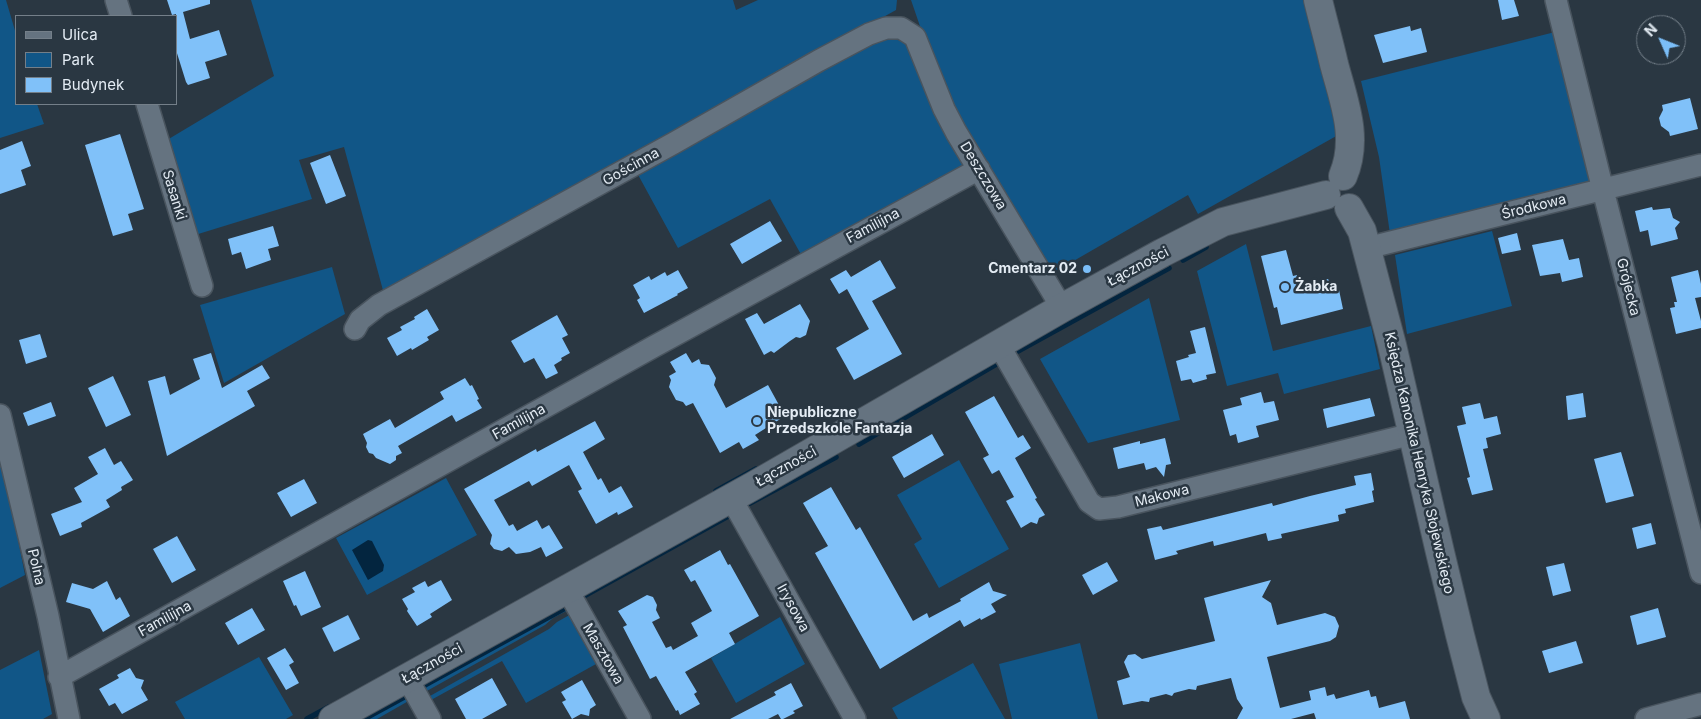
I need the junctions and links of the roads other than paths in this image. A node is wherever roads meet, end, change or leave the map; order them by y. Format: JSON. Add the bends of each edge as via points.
{"nodes":[{"id":1,"x":116,"y":0,"type":"edge"},
{"id":2,"x":1318,"y":0,"type":"edge"},
{"id":3,"x":1556,"y":0,"type":"edge"},
{"id":4,"x":121,"y":15,"type":"edge"},
{"id":5,"x":915,"y":37,"type":"joint"},
{"id":6,"x":147,"y":105,"type":"edge"},
{"id":7,"x":1701,"y":165,"type":"edge"},
{"id":8,"x":979,"y":169,"type":"junction"},
{"id":9,"x":1602,"y":190,"type":"junction"},
{"id":10,"x":1339,"y":193,"type":"junction"},
{"id":11,"x":1367,"y":248,"type":"junction"},
{"id":12,"x":202,"y":286,"type":"dead end"},
{"id":13,"x":1062,"y":308,"type":"junction"},
{"id":14,"x":355,"y":329,"type":"dead end"},
{"id":15,"x":999,"y":345,"type":"junction"},
{"id":16,"x":0,"y":415,"type":"edge"},
{"id":17,"x":1412,"y":434,"type":"junction"},
{"id":18,"x":730,"y":498,"type":"junction"},
{"id":19,"x":1701,"y":573,"type":"edge"},
{"id":20,"x":567,"y":590,"type":"junction"},
{"id":21,"x":60,"y":677,"type":"junction"},
{"id":22,"x":407,"y":678,"type":"junction"},
{"id":23,"x":1701,"y":704,"type":"edge"},
{"id":24,"x":69,"y":719,"type":"edge"},
{"id":25,"x":333,"y":719,"type":"edge"},
{"id":26,"x":430,"y":719,"type":"edge"},
{"id":27,"x":640,"y":719,"type":"edge"},
{"id":28,"x":855,"y":719,"type":"edge"},
{"id":29,"x":1486,"y":719,"type":"edge"},
{"id":30,"x":1646,"y":719,"type":"edge"}],
"edges":[{"from":1,"to":4,"type":"street"},
{"from":2,"to":10,"type":"street","via":[[1349,118],[1349,157]]},
{"from":3,"to":9,"type":"street","name":"Grójecka"},
{"from":5,"to":8,"type":"street","name":"Deszczowa","via":[[944,109]]},
{"from":5,"to":14,"type":"street","name":"Gościnna","via":[[901,28],[886,28],[870,34],[379,305],[360,320]]},
{"from":6,"to":12,"type":"street","name":"Sasanki"},
{"from":7,"to":9,"type":"street","name":"Środkowa"},
{"from":8,"to":13,"type":"street","name":"Deszczowa"},
{"from":8,"to":21,"type":"street","name":"Familijna"},
{"from":9,"to":11,"type":"street","name":"Środkowa"},
{"from":9,"to":19,"type":"street","name":"Grójecka"},
{"from":10,"to":11,"type":"street","name":"Księdza Kanonika Henryka Słojewskiego","via":[[1362,231]]},
{"from":10,"to":13,"type":"street","name":"Łączności","via":[[1223,222]]},
{"from":11,"to":17,"type":"street","name":"Księdza Kanonika Henryka Słojewskiego"},
{"from":13,"to":15,"type":"street","name":"Łączności"},
{"from":15,"to":17,"type":"street","name":"Makowa","via":[[1089,502],[1099,509],[1118,508]]},
{"from":15,"to":18,"type":"street","name":"Łączności"},
{"from":16,"to":21,"type":"street","name":"Polna"},
{"from":17,"to":29,"type":"street","name":"Księdza Kanonika Henryka Słojewskiego","via":[[1476,697]]},
{"from":18,"to":20,"type":"street","name":"Łączności"},
{"from":18,"to":28,"type":"street","name":"Irysowa"},
{"from":20,"to":22,"type":"street","name":"Łączności"},
{"from":20,"to":27,"type":"street","name":"Masztowa"},
{"from":21,"to":24,"type":"street","name":"Polna"},
{"from":22,"to":25,"type":"street","name":"Łączności"},
{"from":22,"to":26,"type":"street"},
{"from":23,"to":30,"type":"street"}]}
